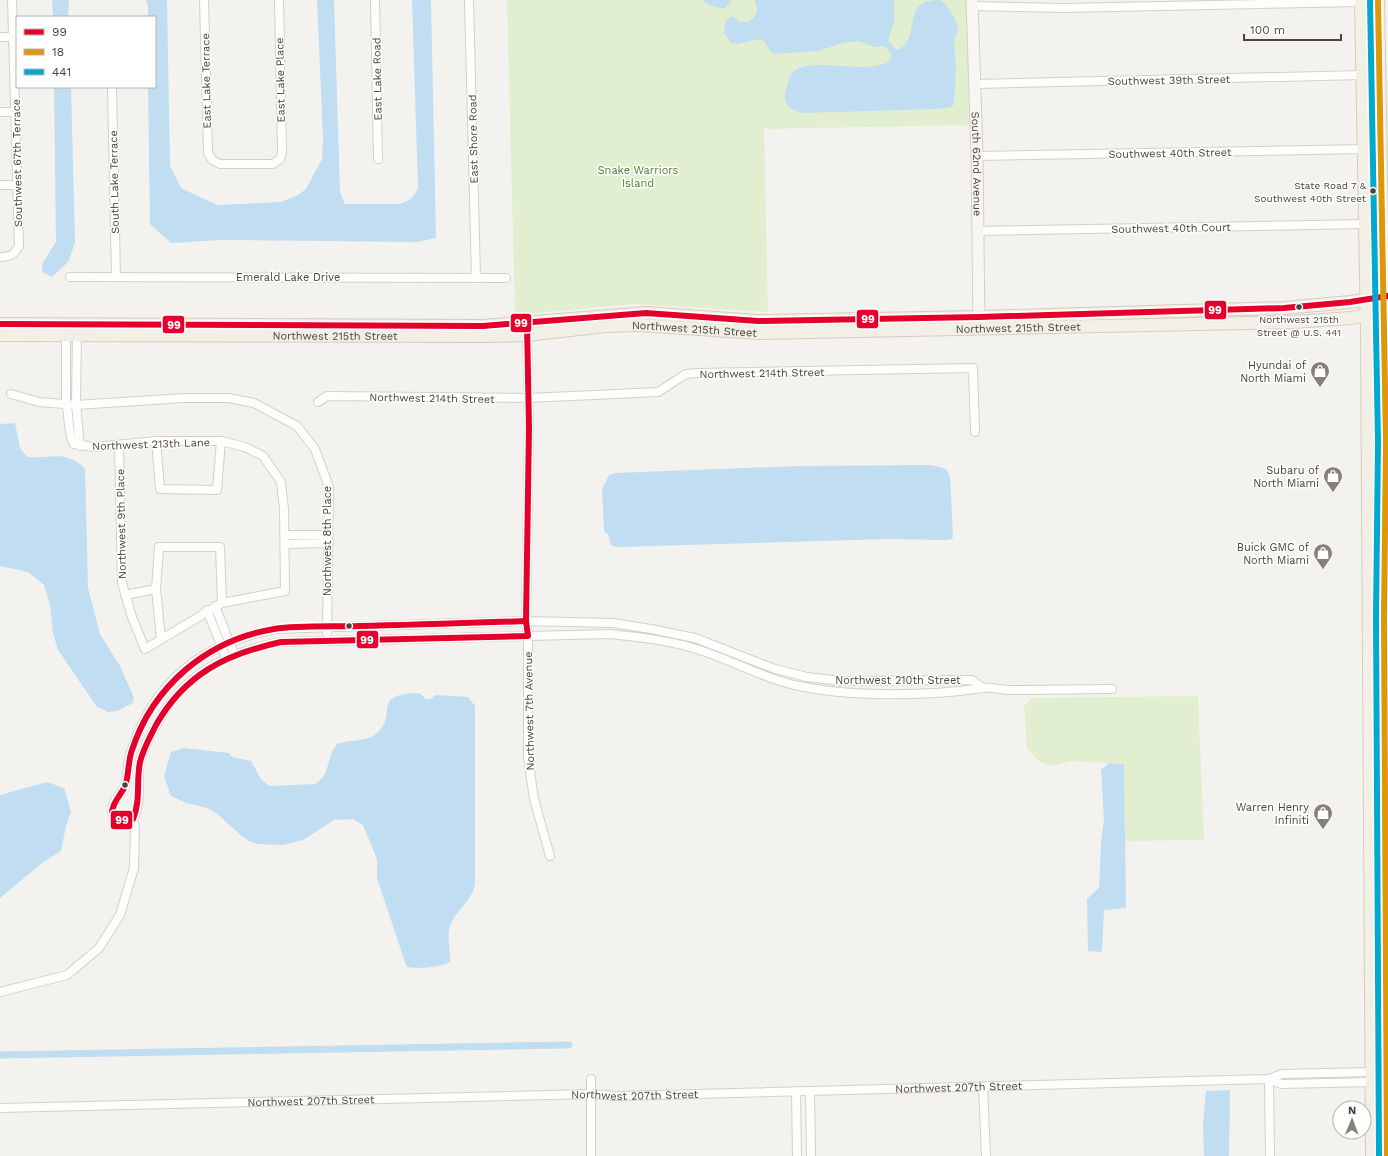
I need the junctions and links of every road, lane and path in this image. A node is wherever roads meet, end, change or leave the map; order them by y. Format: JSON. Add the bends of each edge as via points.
{"nodes":[{"id":1,"x":12,"y":0,"type":"edge"},
{"id":2,"x":204,"y":0,"type":"edge"},
{"id":3,"x":279,"y":0,"type":"edge"},
{"id":4,"x":375,"y":0,"type":"edge"},
{"id":5,"x":469,"y":0,"type":"edge"},
{"id":6,"x":1377,"y":0,"type":"edge"},
{"id":7,"x":1361,"y":1,"type":"edge"},
{"id":8,"x":972,"y":3,"type":"edge"},
{"id":9,"x":1378,"y":28,"type":"junction"},
{"id":10,"x":14,"y":36,"type":"junction"},
{"id":11,"x":0,"y":37,"type":"edge"},
{"id":12,"x":1363,"y":76,"type":"junction"},
{"id":13,"x":974,"y":84,"type":"junction"},
{"id":14,"x":112,"y":88,"type":"edge"},
{"id":15,"x":0,"y":112,"type":"edge"},
{"id":16,"x":16,"y":112,"type":"junction"},
{"id":17,"x":1364,"y":150,"type":"junction"},
{"id":18,"x":977,"y":156,"type":"junction"},
{"id":19,"x":280,"y":159,"type":"joint"},
{"id":20,"x":378,"y":159,"type":"dead end"},
{"id":21,"x":0,"y":185,"type":"edge"},
{"id":22,"x":17,"y":185,"type":"junction"},
{"id":23,"x":1364,"y":224,"type":"junction"},
{"id":24,"x":977,"y":231,"type":"junction"},
{"id":25,"x":0,"y":257,"type":"edge"},
{"id":26,"x":70,"y":277,"type":"dead end"},
{"id":27,"x":116,"y":277,"type":"junction"},
{"id":28,"x":476,"y":278,"type":"junction"},
{"id":29,"x":506,"y":278,"type":"dead end"},
{"id":30,"x":1386,"y":297,"type":"edge"},
{"id":31,"x":1366,"y":300,"type":"junction"},
{"id":32,"x":1204,"y":310,"type":"junction"},
{"id":33,"x":1386,"y":311,"type":"edge"},
{"id":34,"x":1366,"y":315,"type":"junction"},
{"id":35,"x":979,"y":323,"type":"junction"},
{"id":36,"x":0,"y":324,"type":"edge"},
{"id":37,"x":71,"y":324,"type":"junction"},
{"id":38,"x":1204,"y":324,"type":"junction"},
{"id":39,"x":527,"y":329,"type":"junction"},
{"id":40,"x":0,"y":335,"type":"edge"},
{"id":41,"x":71,"y":336,"type":"junction"},
{"id":42,"x":11,"y":394,"type":"dead end"},
{"id":43,"x":529,"y":398,"type":"junction"},
{"id":44,"x":318,"y":402,"type":"dead end"},
{"id":45,"x":66,"y":404,"type":"junction"},
{"id":46,"x":76,"y":405,"type":"junction"},
{"id":47,"x":975,"y":432,"type":"dead end"},
{"id":48,"x":156,"y":441,"type":"junction"},
{"id":49,"x":221,"y":441,"type":"junction"},
{"id":50,"x":80,"y":446,"type":"junction"},
{"id":51,"x":119,"y":446,"type":"junction"},
{"id":52,"x":1368,"y":534,"type":"junction"},
{"id":53,"x":1384,"y":534,"type":"junction"},
{"id":54,"x":285,"y":539,"type":"junction"},
{"id":55,"x":329,"y":539,"type":"junction"},
{"id":56,"x":156,"y":589,"type":"junction"},
{"id":57,"x":125,"y":595,"type":"junction"},
{"id":58,"x":218,"y":604,"type":"junction"},
{"id":59,"x":207,"y":610,"type":"junction"},
{"id":60,"x":526,"y":621,"type":"junction"},
{"id":61,"x":327,"y":628,"type":"junction"},
{"id":62,"x":528,"y":636,"type":"junction"},
{"id":63,"x":161,"y":639,"type":"junction"},
{"id":64,"x":229,"y":641,"type":"junction"},
{"id":65,"x":327,"y":641,"type":"junction"},
{"id":66,"x":221,"y":646,"type":"junction"},
{"id":67,"x":234,"y":654,"type":"junction"},
{"id":68,"x":226,"y":658,"type":"junction"},
{"id":69,"x":983,"y":688,"type":"junction"},
{"id":70,"x":1112,"y":689,"type":"dead end"},
{"id":71,"x":133,"y":818,"type":"junction"},
{"id":72,"x":550,"y":856,"type":"dead end"},
{"id":73,"x":1370,"y":861,"type":"junction"},
{"id":74,"x":1386,"y":861,"type":"edge"},
{"id":75,"x":0,"y":992,"type":"edge"},
{"id":76,"x":1371,"y":1077,"type":"junction"},
{"id":77,"x":1387,"y":1078,"type":"edge"},
{"id":78,"x":591,"y":1079,"type":"dead end"},
{"id":79,"x":1269,"y":1079,"type":"junction"},
{"id":80,"x":983,"y":1087,"type":"junction"},
{"id":81,"x":796,"y":1091,"type":"junction"},
{"id":82,"x":810,"y":1091,"type":"junction"},
{"id":83,"x":591,"y":1094,"type":"junction"},
{"id":84,"x":0,"y":1108,"type":"edge"},
{"id":85,"x":797,"y":1152,"type":"edge"},
{"id":86,"x":811,"y":1152,"type":"edge"},
{"id":87,"x":591,"y":1156,"type":"edge"},
{"id":88,"x":986,"y":1156,"type":"edge"},
{"id":89,"x":1270,"y":1156,"type":"edge"},
{"id":90,"x":1372,"y":1156,"type":"edge"},
{"id":91,"x":1387,"y":1156,"type":"edge"}],
"edges":[{"from":1,"to":10,"type":"street","name":"Southwest 67th Terrace"},
{"from":2,"to":19,"type":"street","name":"East Lake Terrace","via":[[208,153],[212,160],[220,164],[272,164]]},
{"from":3,"to":19,"type":"street","name":"East Lake Place","via":[[282,152]]},
{"from":4,"to":20,"type":"street","name":"East Lake Road"},
{"from":5,"to":28,"type":"street","name":"East Shore Road"},
{"from":6,"to":9,"type":"main road"},
{"from":7,"to":8,"type":"street","via":[[1064,8]]},
{"from":7,"to":9,"type":"main road","via":[[1372,12]]},
{"from":7,"to":12,"type":"main road"},
{"from":8,"to":13,"type":"street","name":"South 62nd Avenue"},
{"from":9,"to":30,"type":"main road"},
{"from":10,"to":11,"type":"street"},
{"from":10,"to":16,"type":"street","name":"Southwest 67th Terrace"},
{"from":12,"to":13,"type":"street","name":"Southwest 39th Street"},
{"from":12,"to":17,"type":"main road"},
{"from":13,"to":18,"type":"street","name":"South 62nd Avenue"},
{"from":14,"to":27,"type":"street","name":"South Lake Terrace"},
{"from":15,"to":16,"type":"street"},
{"from":16,"to":22,"type":"street","name":"Southwest 67th Terrace"},
{"from":17,"to":18,"type":"street","name":"Southwest 40th Street"},
{"from":17,"to":23,"type":"main road"},
{"from":18,"to":24,"type":"street","name":"South 62nd Avenue"},
{"from":21,"to":22,"type":"street"},
{"from":22,"to":25,"type":"street","name":"Southwest 67th Terrace","via":[[19,246],[10,257]]},
{"from":23,"to":24,"type":"street","name":"Southwest 40th Court"},
{"from":23,"to":31,"type":"main road"},
{"from":24,"to":35,"type":"street","name":"South 62nd Avenue"},
{"from":26,"to":27,"type":"street","name":"Emerald Lake Drive"},
{"from":27,"to":28,"type":"street","name":"Emerald Lake Drive"},
{"from":28,"to":29,"type":"street","name":"Emerald Lake Drive"},
{"from":30,"to":31,"type":"main road","name":"Northwest 215th Street"},
{"from":30,"to":33,"type":"main road"},
{"from":31,"to":32,"type":"main road","name":"Northwest 215th Street","via":[[1284,308]]},
{"from":31,"to":34,"type":"main road"},
{"from":32,"to":35,"type":"main road","name":"Northwest 215th Street"},
{"from":32,"to":38,"type":"main road"},
{"from":33,"to":34,"type":"main road","name":"Northwest 215th Street"},
{"from":33,"to":53,"type":"main road"},
{"from":34,"to":38,"type":"main road","name":"Northwest 215th Street","via":[[1300,322]]},
{"from":34,"to":52,"type":"main road"},
{"from":35,"to":38,"type":"main road","name":"Northwest 215th Street"},
{"from":35,"to":39,"type":"main road","name":"Northwest 215th Street","via":[[758,320],[646,313],[606,315]]},
{"from":36,"to":37,"type":"main road","name":"Northwest 215th Street"},
{"from":37,"to":39,"type":"main road","name":"Northwest 215th Street","via":[[475,326]]},
{"from":37,"to":41,"type":"street"},
{"from":39,"to":41,"type":"main road","name":"Northwest 215th Street"},
{"from":39,"to":43,"type":"street","name":"Northwest 7th Avenue"},
{"from":40,"to":41,"type":"main road","name":"Northwest 215th Street"},
{"from":41,"to":45,"type":"street"},
{"from":41,"to":46,"type":"street","name":"Northwest 213th Lane"},
{"from":42,"to":45,"type":"street","via":[[39,402]]},
{"from":43,"to":44,"type":"street","name":"Northwest 214th Street","via":[[327,396]]},
{"from":43,"to":47,"type":"street","name":"Northwest 214th Street","via":[[658,392],[686,374],[973,368]]},
{"from":43,"to":60,"type":"street","name":"Northwest 7th Avenue"},
{"from":45,"to":46,"type":"street"},
{"from":45,"to":50,"type":"street","name":"Northwest 213th Lane","via":[[72,442]]},
{"from":46,"to":50,"type":"street","name":"Northwest 213th Lane"},
{"from":46,"to":55,"type":"street","name":"Northwest 8th Place","via":[[184,398],[228,398],[254,403],[297,426],[315,449],[329,487]]},
{"from":48,"to":49,"type":"street","name":"Northwest 213th Lane"},
{"from":48,"to":49,"type":"street","via":[[160,489],[217,490]]},
{"from":48,"to":51,"type":"street","name":"Northwest 213th Lane"},
{"from":49,"to":54,"type":"street","name":"Northwest 213th Lane","via":[[245,447],[263,456],[281,482]]},
{"from":50,"to":51,"type":"street","name":"Northwest 213th Lane"},
{"from":51,"to":57,"type":"street","name":"Northwest 9th Place","via":[[122,583]]},
{"from":52,"to":53,"type":"street"},
{"from":52,"to":73,"type":"main road"},
{"from":53,"to":74,"type":"main road"},
{"from":54,"to":55,"type":"street"},
{"from":54,"to":58,"type":"street","name":"Northwest 213th Lane","via":[[285,591]]},
{"from":55,"to":61,"type":"street","name":"Northwest 8th Place"},
{"from":56,"to":57,"type":"street"},
{"from":56,"to":58,"type":"street","via":[[158,547],[220,547]]},
{"from":56,"to":63,"type":"street"},
{"from":57,"to":63,"type":"street","name":"Northwest 9th Place","via":[[144,648]]},
{"from":58,"to":59,"type":"street"},
{"from":58,"to":64,"type":"street"},
{"from":59,"to":63,"type":"street"},
{"from":59,"to":66,"type":"street"},
{"from":60,"to":61,"type":"street","name":"Northwest 210th Street"},
{"from":60,"to":62,"type":"street","name":"Northwest 7th Avenue"},
{"from":60,"to":69,"type":"street","name":"Northwest 210th Street","via":[[612,623],[651,629],[695,638],[775,669],[807,677],[841,681],[972,680]]},
{"from":61,"to":64,"type":"street","name":"Northwest 210th Street","via":[[275,629]]},
{"from":61,"to":65,"type":"street","name":"Northwest 8th Place"},
{"from":62,"to":65,"type":"street","name":"Northwest 210th Street"},
{"from":62,"to":69,"type":"street","name":"Northwest 210th Street","via":[[610,634],[649,638],[693,648],[773,679],[837,692],[953,692]]},
{"from":62,"to":72,"type":"street","name":"Northwest 7th Avenue","via":[[528,758],[534,799]]},
{"from":64,"to":66,"type":"street","name":"Northwest 210th Street"},
{"from":64,"to":67,"type":"street"},
{"from":65,"to":67,"type":"street","name":"Northwest 210th Street","via":[[281,642],[253,647]]},
{"from":66,"to":68,"type":"street"},
{"from":66,"to":71,"type":"street","name":"Northwest 210th Street","via":[[195,659],[181,672],[163,691],[146,716],[129,758],[125,786],[112,806],[112,812],[119,820]]},
{"from":67,"to":68,"type":"street","name":"Northwest 210th Street"},
{"from":68,"to":71,"type":"street","name":"Northwest 210th Street","via":[[200,672],[167,706],[140,762],[137,813]]},
{"from":69,"to":70,"type":"street","name":"Northwest 210th Street"},
{"from":71,"to":75,"type":"street","via":[[134,868],[120,915],[99,948],[67,975]]},
{"from":73,"to":74,"type":"street"},
{"from":73,"to":76,"type":"main road"},
{"from":74,"to":77,"type":"main road"},
{"from":76,"to":77,"type":"street","name":"Northwest 207th Street"},
{"from":76,"to":79,"type":"street","name":"Northwest 207th Street","via":[[1282,1074]]},
{"from":76,"to":90,"type":"main road"},
{"from":77,"to":91,"type":"main road"},
{"from":78,"to":83,"type":"street"},
{"from":79,"to":80,"type":"street","name":"Northwest 207th Street"},
{"from":79,"to":89,"type":"street"},
{"from":80,"to":82,"type":"street","name":"Northwest 207th Street"},
{"from":80,"to":88,"type":"street"},
{"from":81,"to":82,"type":"street","name":"Northwest 207th Street"},
{"from":81,"to":83,"type":"street","name":"Northwest 207th Street","via":[[618,1096]]},
{"from":81,"to":85,"type":"street"},
{"from":82,"to":86,"type":"street"},
{"from":83,"to":84,"type":"street","name":"Northwest 207th Street"},
{"from":83,"to":87,"type":"street"},
{"from":85,"to":86,"type":"street"}]}
